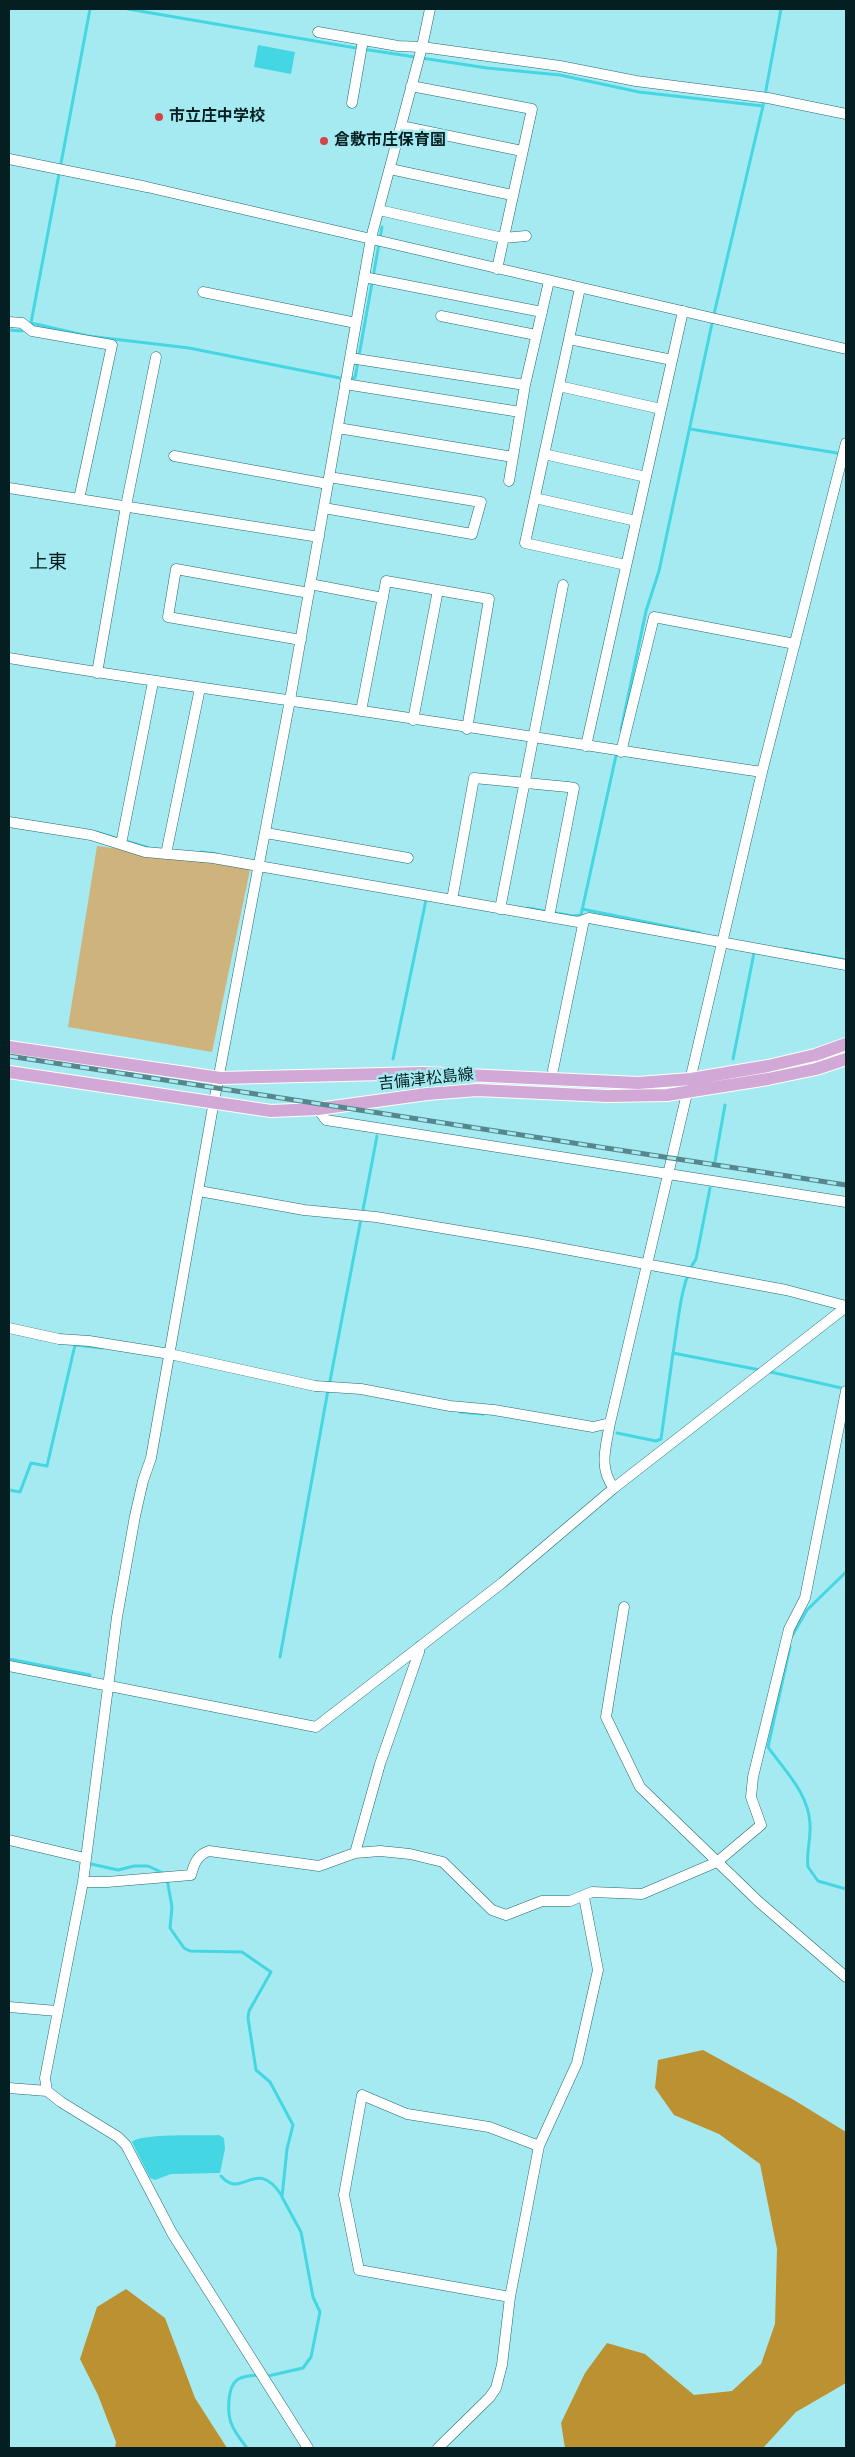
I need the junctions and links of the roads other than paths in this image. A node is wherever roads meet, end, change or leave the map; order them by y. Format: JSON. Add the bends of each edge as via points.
{"nodes":[{"id":1,"x":430,"y":9,"type":"edge"},
{"id":2,"x":318,"y":32,"type":"dead end"},
{"id":3,"x":363,"y":42,"type":"junction"},
{"id":4,"x":420,"y":55,"type":"junction"},
{"id":5,"x":411,"y":86,"type":"junction"},
{"id":6,"x":352,"y":103,"type":"dead end"},
{"id":7,"x":846,"y":114,"type":"edge"},
{"id":8,"x":401,"y":126,"type":"junction"},
{"id":9,"x":522,"y":151,"type":"junction"},
{"id":10,"x":9,"y":159,"type":"edge"},
{"id":11,"x":390,"y":169,"type":"junction"},
{"id":12,"x":512,"y":194,"type":"junction"},
{"id":13,"x":379,"y":210,"type":"junction"},
{"id":14,"x":526,"y":236,"type":"dead end"},
{"id":15,"x":503,"y":238,"type":"junction"},
{"id":16,"x":377,"y":240,"type":"junction"},
{"id":17,"x":497,"y":269,"type":"junction"},
{"id":18,"x":370,"y":278,"type":"junction"},
{"id":19,"x":550,"y":281,"type":"junction"},
{"id":20,"x":580,"y":288,"type":"junction"},
{"id":21,"x":203,"y":292,"type":"dead end"},
{"id":22,"x":683,"y":311,"type":"junction"},
{"id":23,"x":542,"y":312,"type":"junction"},
{"id":24,"x":441,"y":316,"type":"dead end"},
{"id":25,"x":9,"y":322,"type":"edge"},
{"id":26,"x":356,"y":323,"type":"junction"},
{"id":27,"x":536,"y":335,"type":"junction"},
{"id":28,"x":569,"y":338,"type":"junction"},
{"id":29,"x":846,"y":349,"type":"edge"},
{"id":30,"x":156,"y":357,"type":"dead end"},
{"id":31,"x":356,"y":359,"type":"junction"},
{"id":32,"x":672,"y":360,"type":"junction"},
{"id":33,"x":345,"y":384,"type":"junction"},
{"id":34,"x":524,"y":385,"type":"junction"},
{"id":35,"x":559,"y":386,"type":"junction"},
{"id":36,"x":661,"y":409,"type":"junction"},
{"id":37,"x":520,"y":412,"type":"junction"},
{"id":38,"x":338,"y":428,"type":"junction"},
{"id":39,"x":846,"y":443,"type":"edge"},
{"id":40,"x":544,"y":454,"type":"junction"},
{"id":41,"x":174,"y":456,"type":"dead end"},
{"id":42,"x":513,"y":457,"type":"junction"},
{"id":43,"x":646,"y":477,"type":"junction"},
{"id":44,"x":329,"y":480,"type":"junction"},
{"id":45,"x":509,"y":481,"type":"dead end"},
{"id":46,"x":9,"y":488,"type":"edge"},
{"id":47,"x":79,"y":498,"type":"junction"},
{"id":48,"x":535,"y":498,"type":"junction"},
{"id":49,"x":126,"y":506,"type":"junction"},
{"id":50,"x":324,"y":508,"type":"junction"},
{"id":51,"x":636,"y":521,"type":"junction"},
{"id":52,"x":319,"y":537,"type":"junction"},
{"id":53,"x":626,"y":565,"type":"junction"},
{"id":54,"x":563,"y":585,"type":"dead end"},
{"id":55,"x":310,"y":588,"type":"junction"},
{"id":56,"x":438,"y":590,"type":"junction"},
{"id":57,"x":383,"y":598,"type":"junction"},
{"id":58,"x":300,"y":640,"type":"junction"},
{"id":59,"x":795,"y":644,"type":"junction"},
{"id":60,"x":9,"y":658,"type":"edge"},
{"id":61,"x":97,"y":673,"type":"junction"},
{"id":62,"x":154,"y":682,"type":"junction"},
{"id":63,"x":200,"y":688,"type":"junction"},
{"id":64,"x":290,"y":700,"type":"junction"},
{"id":65,"x":361,"y":711,"type":"junction"},
{"id":66,"x":413,"y":720,"type":"junction"},
{"id":67,"x":467,"y":728,"type":"junction"},
{"id":68,"x":533,"y":736,"type":"junction"},
{"id":69,"x":586,"y":746,"type":"junction"},
{"id":70,"x":618,"y":752,"type":"junction"},
{"id":71,"x":762,"y":772,"type":"junction"},
{"id":72,"x":524,"y":782,"type":"junction"},
{"id":73,"x":9,"y":822,"type":"edge"},
{"id":74,"x":266,"y":833,"type":"junction"},
{"id":75,"x":121,"y":841,"type":"junction"},
{"id":76,"x":167,"y":851,"type":"junction"},
{"id":77,"x":408,"y":858,"type":"dead end"},
{"id":78,"x":260,"y":864,"type":"junction"},
{"id":79,"x":452,"y":897,"type":"junction"},
{"id":80,"x":501,"y":905,"type":"junction"},
{"id":81,"x":549,"y":913,"type":"junction"},
{"id":82,"x":584,"y":920,"type":"junction"},
{"id":83,"x":723,"y":939,"type":"junction"},
{"id":84,"x":846,"y":965,"type":"edge"},
{"id":85,"x":846,"y":1044,"type":"edge"},
{"id":86,"x":9,"y":1047,"type":"edge"},
{"id":87,"x":846,"y":1059,"type":"edge"},
{"id":88,"x":553,"y":1070,"type":"dead end"},
{"id":89,"x":9,"y":1072,"type":"edge"},
{"id":90,"x":220,"y":1078,"type":"junction"},
{"id":91,"x":691,"y":1079,"type":"junction"},
{"id":92,"x":688,"y":1092,"type":"junction"},
{"id":93,"x":214,"y":1103,"type":"junction"},
{"id":94,"x":318,"y":1109,"type":"junction"},
{"id":95,"x":668,"y":1174,"type":"junction"},
{"id":96,"x":199,"y":1191,"type":"junction"},
{"id":97,"x":846,"y":1202,"type":"edge"},
{"id":98,"x":646,"y":1265,"type":"junction"},
{"id":99,"x":846,"y":1307,"type":"edge"},
{"id":100,"x":9,"y":1328,"type":"edge"},
{"id":101,"x":170,"y":1354,"type":"junction"},
{"id":102,"x":846,"y":1392,"type":"edge"},
{"id":103,"x":610,"y":1423,"type":"junction"},
{"id":104,"x":614,"y":1488,"type":"junction"},
{"id":105,"x":624,"y":1607,"type":"dead end"},
{"id":106,"x":420,"y":1646,"type":"junction"},
{"id":107,"x":9,"y":1666,"type":"edge"},
{"id":108,"x":109,"y":1686,"type":"junction"},
{"id":109,"x":9,"y":1840,"type":"edge"},
{"id":110,"x":356,"y":1854,"type":"junction"},
{"id":111,"x":85,"y":1858,"type":"junction"},
{"id":112,"x":717,"y":1862,"type":"junction"},
{"id":113,"x":83,"y":1882,"type":"junction"},
{"id":114,"x":584,"y":1897,"type":"junction"},
{"id":115,"x":846,"y":1977,"type":"edge"},
{"id":116,"x":9,"y":2007,"type":"edge"},
{"id":117,"x":57,"y":2011,"type":"junction"},
{"id":118,"x":9,"y":2088,"type":"edge"},
{"id":119,"x":48,"y":2091,"type":"junction"},
{"id":120,"x":539,"y":2146,"type":"junction"},
{"id":121,"x":510,"y":2297,"type":"junction"},
{"id":122,"x":308,"y":2448,"type":"edge"},
{"id":123,"x":438,"y":2448,"type":"edge"}],
"edges":[{"from":1,"to":4,"type":"street"},
{"from":2,"to":3,"type":"street"},
{"from":3,"to":4,"type":"street","via":[[398,46]]},
{"from":3,"to":6,"type":"street"},
{"from":4,"to":5,"type":"street"},
{"from":4,"to":7,"type":"street","via":[[560,66],[636,81],[764,97]]},
{"from":5,"to":8,"type":"street"},
{"from":5,"to":9,"type":"street","via":[[532,109]]},
{"from":8,"to":9,"type":"street"},
{"from":8,"to":11,"type":"street"},
{"from":9,"to":12,"type":"street"},
{"from":10,"to":16,"type":"street"},
{"from":11,"to":12,"type":"street"},
{"from":11,"to":13,"type":"street"},
{"from":12,"to":15,"type":"street"},
{"from":13,"to":15,"type":"street"},
{"from":13,"to":16,"type":"street"},
{"from":14,"to":15,"type":"street"},
{"from":15,"to":17,"type":"street"},
{"from":16,"to":17,"type":"street"},
{"from":16,"to":18,"type":"street"},
{"from":17,"to":19,"type":"street"},
{"from":18,"to":23,"type":"street"},
{"from":18,"to":26,"type":"street"},
{"from":19,"to":20,"type":"street"},
{"from":19,"to":23,"type":"street"},
{"from":20,"to":22,"type":"street"},
{"from":20,"to":28,"type":"street"},
{"from":21,"to":26,"type":"street"},
{"from":22,"to":29,"type":"street"},
{"from":22,"to":32,"type":"street"},
{"from":23,"to":27,"type":"street"},
{"from":24,"to":27,"type":"street"},
{"from":25,"to":47,"type":"street","via":[[22,323],[32,331],[112,346]]},
{"from":26,"to":31,"type":"street"},
{"from":27,"to":34,"type":"street"},
{"from":28,"to":32,"type":"street"},
{"from":28,"to":35,"type":"street"},
{"from":30,"to":49,"type":"street"},
{"from":31,"to":33,"type":"street"},
{"from":31,"to":34,"type":"street"},
{"from":32,"to":36,"type":"street"},
{"from":33,"to":37,"type":"street"},
{"from":33,"to":38,"type":"street"},
{"from":34,"to":37,"type":"street"},
{"from":35,"to":36,"type":"street"},
{"from":35,"to":40,"type":"street"},
{"from":36,"to":43,"type":"street"},
{"from":37,"to":42,"type":"street"},
{"from":38,"to":42,"type":"street"},
{"from":38,"to":44,"type":"street"},
{"from":39,"to":59,"type":"street"},
{"from":40,"to":43,"type":"street"},
{"from":40,"to":48,"type":"street"},
{"from":41,"to":44,"type":"street"},
{"from":42,"to":45,"type":"street"},
{"from":43,"to":51,"type":"street"},
{"from":44,"to":50,"type":"street"},
{"from":44,"to":50,"type":"street","via":[[481,502],[472,534]]},
{"from":46,"to":47,"type":"street"},
{"from":47,"to":49,"type":"street"},
{"from":48,"to":51,"type":"street"},
{"from":48,"to":53,"type":"street","via":[[525,543]]},
{"from":49,"to":52,"type":"street"},
{"from":49,"to":61,"type":"street"},
{"from":50,"to":52,"type":"street"},
{"from":51,"to":53,"type":"street"},
{"from":52,"to":55,"type":"street"},
{"from":53,"to":69,"type":"street"},
{"from":54,"to":68,"type":"street"},
{"from":55,"to":57,"type":"street"},
{"from":55,"to":58,"type":"street"},
{"from":55,"to":58,"type":"street","via":[[176,569],[168,617]]},
{"from":56,"to":57,"type":"street","via":[[386,581]]},
{"from":56,"to":66,"type":"street"},
{"from":56,"to":67,"type":"street","via":[[489,598]]},
{"from":57,"to":65,"type":"street"},
{"from":58,"to":64,"type":"street"},
{"from":59,"to":70,"type":"street","via":[[654,617]]},
{"from":59,"to":71,"type":"street"},
{"from":60,"to":61,"type":"street"},
{"from":61,"to":62,"type":"street"},
{"from":62,"to":63,"type":"street"},
{"from":62,"to":75,"type":"street"},
{"from":63,"to":64,"type":"street"},
{"from":63,"to":76,"type":"street"},
{"from":64,"to":65,"type":"street"},
{"from":64,"to":74,"type":"street"},
{"from":65,"to":66,"type":"street"},
{"from":66,"to":67,"type":"street"},
{"from":67,"to":68,"type":"street"},
{"from":68,"to":69,"type":"street"},
{"from":68,"to":72,"type":"street"},
{"from":69,"to":70,"type":"street"},
{"from":70,"to":71,"type":"street"},
{"from":71,"to":83,"type":"street"},
{"from":72,"to":79,"type":"street","via":[[474,778]]},
{"from":72,"to":80,"type":"street"},
{"from":72,"to":81,"type":"street","via":[[574,788]]},
{"from":73,"to":75,"type":"street"},
{"from":74,"to":77,"type":"street"},
{"from":74,"to":78,"type":"street"},
{"from":75,"to":76,"type":"street","via":[[145,852]]},
{"from":76,"to":78,"type":"street"},
{"from":78,"to":79,"type":"street"},
{"from":78,"to":90,"type":"street"},
{"from":79,"to":80,"type":"street"},
{"from":80,"to":81,"type":"street"},
{"from":81,"to":82,"type":"street","via":[[578,922]]},
{"from":82,"to":83,"type":"street","via":[[589,918]]},
{"from":82,"to":88,"type":"street"},
{"from":83,"to":84,"type":"street"},
{"from":83,"to":91,"type":"street"},
{"from":85,"to":91,"type":"main road","name":"吉備津松島線","via":[[778,1064]]},
{"from":86,"to":90,"type":"main road","name":"吉備津松島線"},
{"from":87,"to":92,"type":"main road","name":"吉備津松島線","via":[[768,1080]]},
{"from":89,"to":93,"type":"main road","name":"吉備津松島線"},
{"from":90,"to":91,"type":"main road","name":"吉備津松島線","via":[[423,1073],[638,1083]]},
{"from":90,"to":93,"type":"street"},
{"from":91,"to":92,"type":"street"},
{"from":92,"to":94,"type":"main road","name":"吉備津松島線","via":[[637,1096],[477,1090]]},
{"from":92,"to":95,"type":"street"},
{"from":93,"to":94,"type":"main road","name":"吉備津松島線","via":[[265,1111]]},
{"from":93,"to":96,"type":"street"},
{"from":94,"to":95,"type":"street","via":[[326,1120]]},
{"from":95,"to":97,"type":"street"},
{"from":95,"to":98,"type":"street"},
{"from":96,"to":98,"type":"street","via":[[304,1210],[376,1217]]},
{"from":96,"to":101,"type":"street"},
{"from":98,"to":99,"type":"street","via":[[786,1290]]},
{"from":98,"to":103,"type":"street"},
{"from":99,"to":104,"type":"street"},
{"from":100,"to":101,"type":"street","via":[[59,1339]]},
{"from":101,"to":103,"type":"street","via":[[315,1386],[360,1389],[594,1427]]},
{"from":101,"to":108,"type":"street","via":[[151,1458],[135,1516],[117,1617]]},
{"from":102,"to":112,"type":"street","via":[[805,1598],[789,1629],[753,1777],[751,1797],[761,1825]]},
{"from":103,"to":104,"type":"street","via":[[603,1460],[606,1478]]},
{"from":104,"to":106,"type":"street","via":[[502,1583]]},
{"from":105,"to":112,"type":"street","via":[[606,1717],[640,1787]]},
{"from":106,"to":108,"type":"street","via":[[316,1727]]},
{"from":106,"to":110,"type":"street","via":[[378,1773]]},
{"from":107,"to":108,"type":"street"},
{"from":108,"to":111,"type":"street"},
{"from":109,"to":111,"type":"street"},
{"from":110,"to":113,"type":"street","via":[[319,1866],[209,1852],[201,1854],[195,1861],[191,1875]]},
{"from":110,"to":114,"type":"street","via":[[388,1851],[443,1862],[498,1914],[506,1915],[542,1901],[570,1902]]},
{"from":111,"to":113,"type":"street"},
{"from":112,"to":114,"type":"street","via":[[642,1894],[592,1892]]},
{"from":112,"to":115,"type":"street"},
{"from":113,"to":117,"type":"street"},
{"from":114,"to":120,"type":"street","via":[[598,1970],[577,2063]]},
{"from":116,"to":117,"type":"street"},
{"from":117,"to":119,"type":"street","via":[[45,2078]]},
{"from":118,"to":119,"type":"street"},
{"from":119,"to":122,"type":"street","via":[[126,2145],[172,2233]]},
{"from":120,"to":121,"type":"street"},
{"from":120,"to":121,"type":"street","via":[[489,2127],[408,2114],[362,2095],[344,2195],[359,2270]]},
{"from":121,"to":123,"type":"street","via":[[496,2388],[482,2407]]}]}
